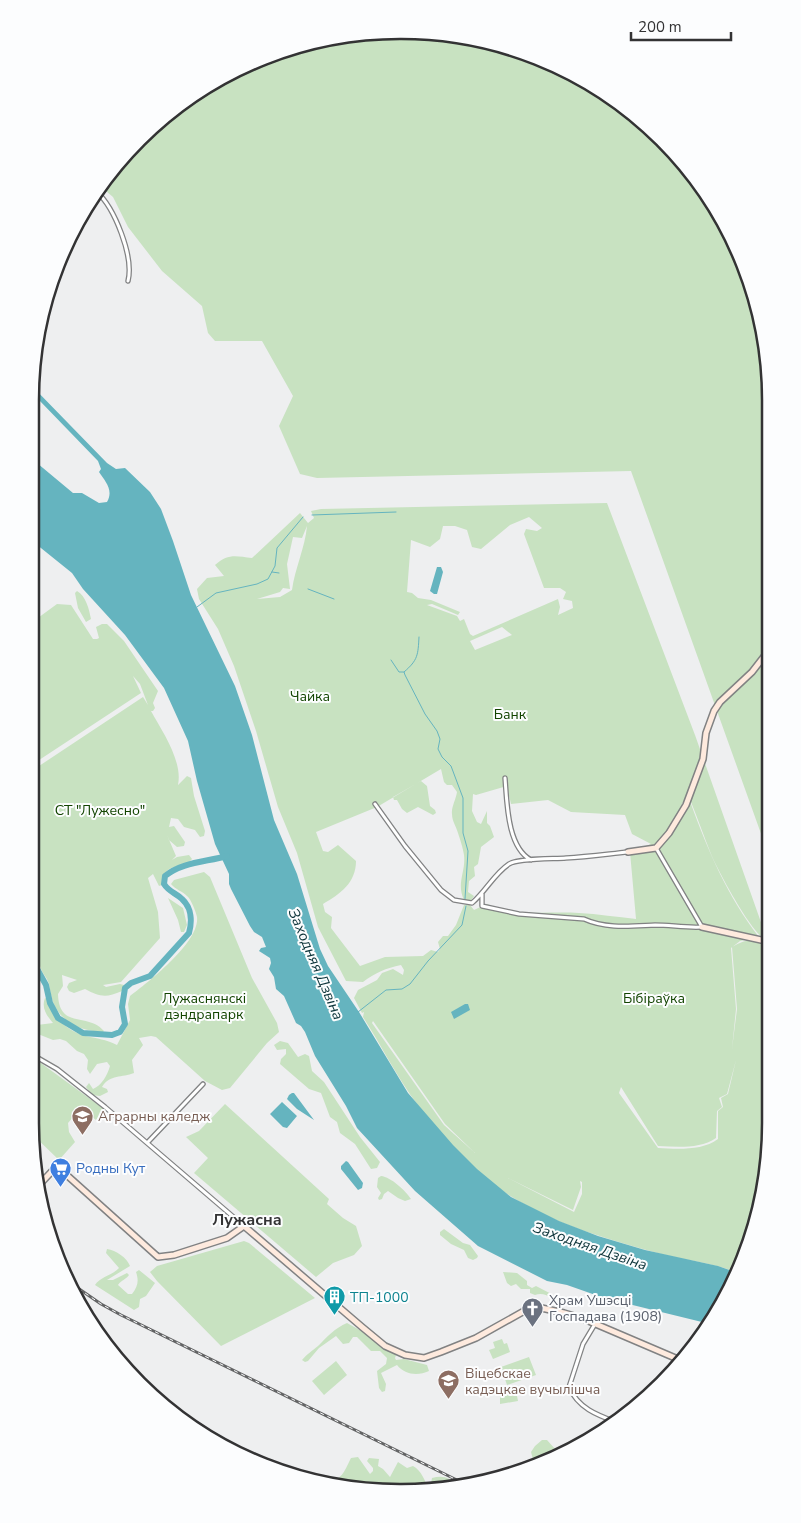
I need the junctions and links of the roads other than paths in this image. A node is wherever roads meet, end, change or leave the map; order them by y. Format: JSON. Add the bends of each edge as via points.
{"nodes":[{"id":1,"x":102,"y":198,"type":"edge"},
{"id":2,"x":128,"y":281,"type":"dead end"},
{"id":3,"x":762,"y":659,"type":"edge"},
{"id":4,"x":505,"y":778,"type":"dead end"},
{"id":5,"x":375,"y":804,"type":"dead end"},
{"id":6,"x":656,"y":848,"type":"junction"},
{"id":7,"x":628,"y":852,"type":"joint"},
{"id":8,"x":531,"y":860,"type":"junction"},
{"id":9,"x":482,"y":894,"type":"junction"},
{"id":10,"x":472,"y":903,"type":"junction"},
{"id":11,"x":482,"y":906,"type":"junction"},
{"id":12,"x":702,"y":927,"type":"junction"},
{"id":13,"x":762,"y":940,"type":"edge"},
{"id":14,"x":39,"y":1059,"type":"edge"},
{"id":15,"x":203,"y":1084,"type":"dead end"},
{"id":16,"x":148,"y":1142,"type":"junction"},
{"id":17,"x":44,"y":1180,"type":"edge"},
{"id":18,"x":244,"y":1226,"type":"junction"},
{"id":19,"x":595,"y":1323,"type":"junction"},
{"id":20,"x":675,"y":1358,"type":"edge"},
{"id":21,"x":607,"y":1419,"type":"edge"}],
"edges":[{"from":1,"to":2,"type":"street","via":[[117,221],[128,257]]},
{"from":3,"to":6,"type":"street","via":[[714,711],[706,732],[703,758],[686,805],[669,834]]},
{"from":4,"to":8,"type":"street","via":[[513,835],[524,856]]},
{"from":5,"to":10,"type":"street","via":[[437,886],[454,900]]},
{"from":6,"to":7,"type":"street"},
{"from":6,"to":12,"type":"street"},
{"from":7,"to":8,"type":"street"},
{"from":8,"to":9,"type":"street","via":[[510,863]]},
{"from":9,"to":10,"type":"street"},
{"from":9,"to":11,"type":"street"},
{"from":10,"to":11,"type":"street"},
{"from":11,"to":12,"type":"street","via":[[519,914],[584,919],[627,927]]},
{"from":12,"to":13,"type":"street"},
{"from":14,"to":16,"type":"street","via":[[59,1070]]},
{"from":15,"to":16,"type":"street"},
{"from":16,"to":18,"type":"street"},
{"from":17,"to":18,"type":"street","via":[[55,1168],[60,1169],[158,1257],[227,1238]]},
{"from":18,"to":19,"type":"street","via":[[385,1346],[405,1355],[424,1358],[442,1352],[537,1307]]},
{"from":19,"to":20,"type":"street"},
{"from":19,"to":21,"type":"street","via":[[583,1344],[569,1387],[586,1408]]}]}
